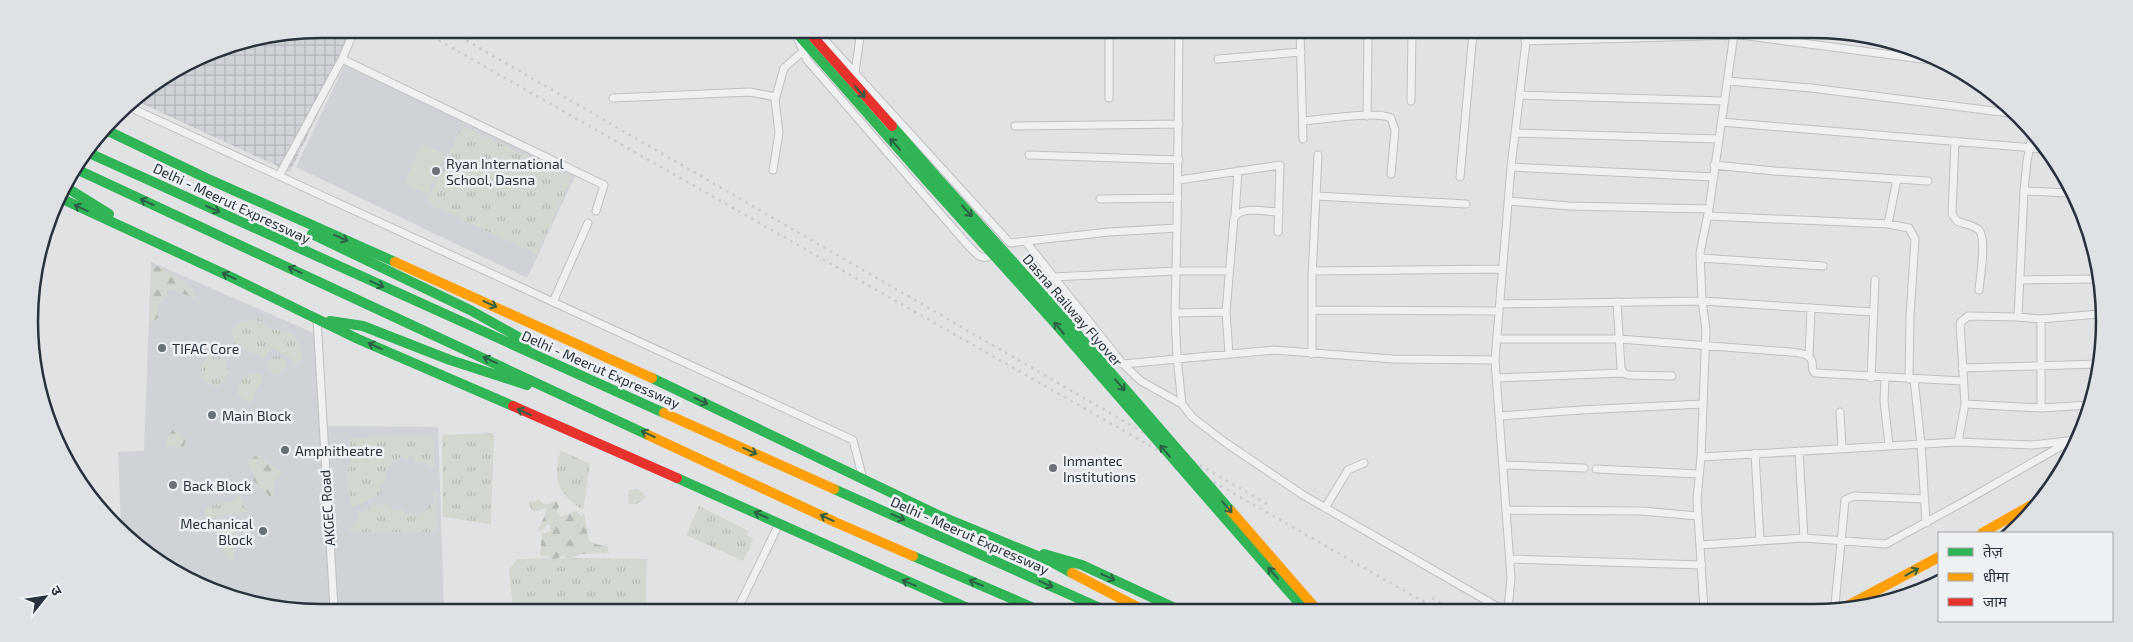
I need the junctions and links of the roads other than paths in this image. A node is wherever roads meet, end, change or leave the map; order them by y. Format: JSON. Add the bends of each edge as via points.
{"nodes":[{"id":1,"x":351,"y":38,"type":"edge"},
{"id":2,"x":797,"y":38,"type":"edge"},
{"id":3,"x":803,"y":38,"type":"edge"},
{"id":4,"x":812,"y":38,"type":"edge"},
{"id":5,"x":823,"y":38,"type":"edge"},
{"id":6,"x":860,"y":38,"type":"edge"},
{"id":7,"x":1109,"y":38,"type":"edge"},
{"id":8,"x":1179,"y":38,"type":"edge"},
{"id":9,"x":1300,"y":38,"type":"edge"},
{"id":10,"x":1368,"y":38,"type":"edge"},
{"id":11,"x":1412,"y":38,"type":"edge"},
{"id":12,"x":1473,"y":38,"type":"edge"},
{"id":13,"x":1526,"y":38,"type":"edge"},
{"id":14,"x":1630,"y":38,"type":"edge"},
{"id":15,"x":1734,"y":38,"type":"edge"},
{"id":16,"x":1758,"y":38,"type":"edge"},
{"id":17,"x":1525,"y":41,"type":"junction"},
{"id":18,"x":802,"y":52,"type":"junction"},
{"id":19,"x":1301,"y":52,"type":"junction"},
{"id":20,"x":342,"y":58,"type":"junction"},
{"id":21,"x":824,"y":58,"type":"junction"},
{"id":22,"x":1218,"y":59,"type":"dead end"},
{"id":23,"x":1919,"y":59,"type":"edge"},
{"id":24,"x":855,"y":72,"type":"junction"},
{"id":25,"x":1728,"y":81,"type":"junction"},
{"id":26,"x":1519,"y":95,"type":"junction"},
{"id":27,"x":776,"y":97,"type":"junction"},
{"id":28,"x":613,"y":98,"type":"dead end"},
{"id":29,"x":1109,"y":98,"type":"dead end"},
{"id":30,"x":1411,"y":101,"type":"dead end"},
{"id":31,"x":1724,"y":101,"type":"junction"},
{"id":32,"x":133,"y":109,"type":"edge"},
{"id":33,"x":2003,"y":112,"type":"edge"},
{"id":34,"x":1368,"y":116,"type":"junction"},
{"id":35,"x":1303,"y":121,"type":"junction"},
{"id":36,"x":1721,"y":122,"type":"junction"},
{"id":37,"x":1179,"y":124,"type":"junction"},
{"id":38,"x":1015,"y":126,"type":"dead end"},
{"id":39,"x":110,"y":132,"type":"edge"},
{"id":40,"x":1515,"y":132,"type":"junction"},
{"id":41,"x":105,"y":137,"type":"edge"},
{"id":42,"x":1303,"y":139,"type":"dead end"},
{"id":43,"x":1719,"y":139,"type":"junction"},
{"id":44,"x":1955,"y":140,"type":"junction"},
{"id":45,"x":2032,"y":142,"type":"edge"},
{"id":46,"x":2031,"y":149,"type":"junction"},
{"id":47,"x":2038,"y":149,"type":"edge"},
{"id":48,"x":92,"y":153,"type":"edge"},
{"id":49,"x":1029,"y":155,"type":"dead end"},
{"id":50,"x":1318,"y":156,"type":"dead end"},
{"id":51,"x":1179,"y":160,"type":"junction"},
{"id":52,"x":1714,"y":164,"type":"junction"},
{"id":53,"x":1511,"y":167,"type":"junction"},
{"id":54,"x":773,"y":170,"type":"dead end"},
{"id":55,"x":80,"y":171,"type":"edge"},
{"id":56,"x":1238,"y":172,"type":"junction"},
{"id":57,"x":1391,"y":174,"type":"dead end"},
{"id":58,"x":279,"y":176,"type":"junction"},
{"id":59,"x":1714,"y":176,"type":"junction"},
{"id":60,"x":1460,"y":177,"type":"dead end"},
{"id":61,"x":206,"y":178,"type":"junction"},
{"id":62,"x":1179,"y":180,"type":"junction"},
{"id":63,"x":1897,"y":180,"type":"junction"},
{"id":64,"x":1928,"y":181,"type":"dead end"},
{"id":65,"x":70,"y":190,"type":"edge"},
{"id":66,"x":2024,"y":190,"type":"junction"},
{"id":67,"x":2064,"y":192,"type":"edge"},
{"id":68,"x":1316,"y":196,"type":"junction"},
{"id":69,"x":1178,"y":198,"type":"junction"},
{"id":70,"x":65,"y":200,"type":"edge"},
{"id":71,"x":1100,"y":200,"type":"dead end"},
{"id":72,"x":1508,"y":202,"type":"junction"},
{"id":73,"x":1466,"y":204,"type":"dead end"},
{"id":74,"x":596,"y":211,"type":"dead end"},
{"id":75,"x":1279,"y":212,"type":"junction"},
{"id":76,"x":1708,"y":212,"type":"junction"},
{"id":77,"x":1235,"y":215,"type":"junction"},
{"id":78,"x":588,"y":223,"type":"dead end"},
{"id":79,"x":1888,"y":224,"type":"junction"},
{"id":80,"x":1177,"y":228,"type":"junction"},
{"id":81,"x":1278,"y":232,"type":"dead end"},
{"id":82,"x":154,"y":241,"type":"junction"},
{"id":83,"x":1026,"y":242,"type":"junction"},
{"id":84,"x":1010,"y":243,"type":"junction"},
{"id":85,"x":1700,"y":258,"type":"junction"},
{"id":86,"x":1823,"y":266,"type":"dead end"},
{"id":87,"x":1502,"y":269,"type":"junction"},
{"id":88,"x":1175,"y":270,"type":"junction"},
{"id":89,"x":1229,"y":271,"type":"junction"},
{"id":90,"x":1314,"y":271,"type":"junction"},
{"id":91,"x":1053,"y":278,"type":"junction"},
{"id":92,"x":2092,"y":279,"type":"edge"},
{"id":93,"x":1875,"y":280,"type":"dead end"},
{"id":94,"x":2020,"y":280,"type":"junction"},
{"id":95,"x":1979,"y":290,"type":"dead end"},
{"id":96,"x":1702,"y":301,"type":"junction"},
{"id":97,"x":554,"y":302,"type":"junction"},
{"id":98,"x":1617,"y":302,"type":"junction"},
{"id":99,"x":1499,"y":308,"type":"junction"},
{"id":100,"x":1811,"y":308,"type":"junction"},
{"id":101,"x":1312,"y":310,"type":"junction"},
{"id":102,"x":1226,"y":312,"type":"junction"},
{"id":103,"x":1873,"y":312,"type":"junction"},
{"id":104,"x":1174,"y":313,"type":"junction"},
{"id":105,"x":2096,"y":314,"type":"edge"},
{"id":106,"x":2018,"y":317,"type":"junction"},
{"id":107,"x":2041,"y":318,"type":"junction"},
{"id":108,"x":317,"y":319,"type":"junction"},
{"id":109,"x":1497,"y":339,"type":"junction"},
{"id":110,"x":1619,"y":339,"type":"junction"},
{"id":111,"x":1705,"y":344,"type":"junction"},
{"id":112,"x":1229,"y":354,"type":"junction"},
{"id":113,"x":1312,"y":354,"type":"junction"},
{"id":114,"x":1809,"y":357,"type":"junction"},
{"id":115,"x":1177,"y":358,"type":"junction"},
{"id":116,"x":1496,"y":360,"type":"junction"},
{"id":117,"x":1123,"y":364,"type":"junction"},
{"id":118,"x":2092,"y":364,"type":"edge"},
{"id":119,"x":2042,"y":365,"type":"junction"},
{"id":120,"x":1962,"y":368,"type":"junction"},
{"id":121,"x":1623,"y":373,"type":"junction"},
{"id":122,"x":1672,"y":376,"type":"dead end"},
{"id":123,"x":1497,"y":378,"type":"junction"},
{"id":124,"x":1871,"y":378,"type":"junction"},
{"id":125,"x":1885,"y":378,"type":"junction"},
{"id":126,"x":1912,"y":379,"type":"junction"},
{"id":127,"x":594,"y":380,"type":"junction"},
{"id":128,"x":1963,"y":381,"type":"junction"},
{"id":129,"x":582,"y":403,"type":"junction"},
{"id":130,"x":1182,"y":404,"type":"junction"},
{"id":131,"x":1702,"y":404,"type":"junction"},
{"id":132,"x":1965,"y":404,"type":"junction"},
{"id":133,"x":2082,"y":405,"type":"edge"},
{"id":134,"x":2042,"y":408,"type":"junction"},
{"id":135,"x":1840,"y":412,"type":"dead end"},
{"id":136,"x":1500,"y":416,"type":"junction"},
{"id":137,"x":2069,"y":441,"type":"edge"},
{"id":138,"x":1958,"y":442,"type":"junction"},
{"id":139,"x":2067,"y":443,"type":"edge"},
{"id":140,"x":1921,"y":444,"type":"junction"},
{"id":141,"x":1889,"y":446,"type":"junction"},
{"id":142,"x":1842,"y":447,"type":"junction"},
{"id":143,"x":1799,"y":451,"type":"junction"},
{"id":144,"x":1755,"y":452,"type":"junction"},
{"id":145,"x":1701,"y":457,"type":"junction"},
{"id":146,"x":1364,"y":463,"type":"dead end"},
{"id":147,"x":1504,"y":465,"type":"junction"},
{"id":148,"x":1584,"y":468,"type":"dead end"},
{"id":149,"x":1596,"y":469,"type":"dead end"},
{"id":150,"x":1699,"y":474,"type":"junction"},
{"id":151,"x":863,"y":479,"type":"junction"},
{"id":152,"x":1925,"y":499,"type":"junction"},
{"id":153,"x":1325,"y":508,"type":"junction"},
{"id":154,"x":2024,"y":509,"type":"edge"},
{"id":155,"x":1507,"y":510,"type":"junction"},
{"id":156,"x":1698,"y":516,"type":"junction"},
{"id":157,"x":1926,"y":523,"type":"junction"},
{"id":158,"x":779,"y":524,"type":"junction"},
{"id":159,"x":1984,"y":532,"type":"edge"},
{"id":160,"x":1804,"y":538,"type":"junction"},
{"id":161,"x":1760,"y":541,"type":"junction"},
{"id":162,"x":1841,"y":541,"type":"junction"},
{"id":163,"x":1012,"y":545,"type":"junction"},
{"id":164,"x":1700,"y":545,"type":"junction"},
{"id":165,"x":1938,"y":557,"type":"edge"},
{"id":166,"x":1510,"y":559,"type":"junction"},
{"id":167,"x":1702,"y":565,"type":"junction"},
{"id":168,"x":1848,"y":602,"type":"edge"},
{"id":169,"x":1836,"y":603,"type":"edge"},
{"id":170,"x":334,"y":604,"type":"edge"},
{"id":171,"x":740,"y":604,"type":"edge"},
{"id":172,"x":959,"y":604,"type":"edge"},
{"id":173,"x":1024,"y":604,"type":"edge"},
{"id":174,"x":1091,"y":604,"type":"edge"},
{"id":175,"x":1132,"y":604,"type":"edge"},
{"id":176,"x":1164,"y":604,"type":"edge"},
{"id":177,"x":1300,"y":604,"type":"edge"},
{"id":178,"x":1312,"y":604,"type":"edge"},
{"id":179,"x":1493,"y":604,"type":"edge"},
{"id":180,"x":1509,"y":604,"type":"edge"},
{"id":181,"x":1704,"y":604,"type":"edge"}],
"edges":[{"from":1,"to":20,"type":"street"},
{"from":2,"to":18,"type":"street"},
{"from":3,"to":21,"type":"main road","name":"Dasna Railway Flyover"},
{"from":4,"to":21,"type":"main road","name":"Dasna Railway Flyover"},
{"from":5,"to":24,"type":"street"},
{"from":6,"to":24,"type":"street"},
{"from":7,"to":29,"type":"street"},
{"from":8,"to":37,"type":"street"},
{"from":9,"to":19,"type":"street"},
{"from":10,"to":34,"type":"street"},
{"from":11,"to":30,"type":"street"},
{"from":12,"to":60,"type":"street"},
{"from":13,"to":17,"type":"street"},
{"from":14,"to":17,"type":"street"},
{"from":15,"to":25,"type":"street"},
{"from":16,"to":23,"type":"street"},
{"from":17,"to":26,"type":"street"},
{"from":18,"to":27,"type":"street","via":[[784,68]]},
{"from":18,"to":84,"type":"street","via":[[979,256],[989,258]]},
{"from":19,"to":22,"type":"street"},
{"from":19,"to":35,"type":"street"},
{"from":20,"to":58,"type":"street"},
{"from":20,"to":74,"type":"street","via":[[604,186]]},
{"from":177,"to":21,"type":"main road","name":"Dasna Railway Flyover","one_way":true,"bridge":true},
{"from":21,"to":178,"type":"main road","name":"Dasna Railway Flyover","one_way":true,"bridge":true,"via":[[1060,314]]},
{"from":24,"to":84,"type":"street"},
{"from":25,"to":31,"type":"street"},
{"from":25,"to":33,"type":"street"},
{"from":26,"to":31,"type":"street"},
{"from":26,"to":40,"type":"street"},
{"from":27,"to":28,"type":"street","via":[[750,92]]},
{"from":27,"to":54,"type":"street","via":[[779,133]]},
{"from":31,"to":36,"type":"street"},
{"from":32,"to":58,"type":"street"},
{"from":34,"to":35,"type":"street"},
{"from":34,"to":57,"type":"street","via":[[1385,115],[1393,123]]},
{"from":35,"to":42,"type":"street"},
{"from":36,"to":43,"type":"street"},
{"from":36,"to":44,"type":"street"},
{"from":37,"to":38,"type":"street"},
{"from":37,"to":51,"type":"street"},
{"from":39,"to":61,"type":"main road"},
{"from":40,"to":43,"type":"street"},
{"from":40,"to":53,"type":"street"},
{"from":41,"to":61,"type":"main road"},
{"from":43,"to":52,"type":"street"},
{"from":44,"to":46,"type":"street"},
{"from":44,"to":95,"type":"street","via":[[1952,214],[1957,221],[1974,227],[1982,235]]},
{"from":45,"to":46,"type":"street"},
{"from":46,"to":47,"type":"street"},
{"from":46,"to":66,"type":"street"},
{"from":48,"to":127,"type":"main road","name":"Delhi - Meerut Expressway","one_way":true},
{"from":49,"to":51,"type":"street"},
{"from":50,"to":68,"type":"street"},
{"from":51,"to":62,"type":"street"},
{"from":52,"to":59,"type":"street"},
{"from":52,"to":63,"type":"street"},
{"from":53,"to":59,"type":"street"},
{"from":53,"to":72,"type":"street"},
{"from":129,"to":55,"type":"main road","one_way":true},
{"from":56,"to":62,"type":"street"},
{"from":56,"to":75,"type":"street","via":[[1280,165]]},
{"from":56,"to":77,"type":"street"},
{"from":58,"to":97,"type":"street"},
{"from":59,"to":76,"type":"street"},
{"from":61,"to":127,"type":"main road","via":[[355,256],[470,310]]},
{"from":61,"to":151,"type":"main road","one_way":true,"via":[[602,354]]},
{"from":62,"to":69,"type":"street"},
{"from":63,"to":64,"type":"street"},
{"from":63,"to":79,"type":"street"},
{"from":65,"to":82,"type":"main road"},
{"from":66,"to":67,"type":"street"},
{"from":66,"to":94,"type":"street"},
{"from":68,"to":73,"type":"street"},
{"from":68,"to":90,"type":"street"},
{"from":69,"to":71,"type":"street"},
{"from":69,"to":80,"type":"street"},
{"from":82,"to":70,"type":"main road","one_way":true},
{"from":72,"to":76,"type":"street"},
{"from":72,"to":87,"type":"street"},
{"from":75,"to":77,"type":"street","via":[[1244,210]]},
{"from":75,"to":81,"type":"street"},
{"from":76,"to":79,"type":"street"},
{"from":76,"to":85,"type":"street"},
{"from":77,"to":89,"type":"street"},
{"from":78,"to":97,"type":"street"},
{"from":79,"to":126,"type":"street","via":[[1909,228],[1915,240],[1910,317]]},
{"from":80,"to":83,"type":"street"},
{"from":80,"to":88,"type":"street"},
{"from":108,"to":82,"type":"main road","one_way":true},
{"from":83,"to":84,"type":"street"},
{"from":83,"to":91,"type":"street"},
{"from":85,"to":86,"type":"street"},
{"from":85,"to":96,"type":"street"},
{"from":87,"to":90,"type":"street"},
{"from":87,"to":99,"type":"street"},
{"from":88,"to":89,"type":"street"},
{"from":88,"to":91,"type":"street"},
{"from":88,"to":104,"type":"street"},
{"from":89,"to":102,"type":"street"},
{"from":90,"to":101,"type":"street"},
{"from":91,"to":117,"type":"street"},
{"from":92,"to":94,"type":"street"},
{"from":93,"to":103,"type":"street"},
{"from":94,"to":106,"type":"street"},
{"from":96,"to":98,"type":"street"},
{"from":96,"to":100,"type":"street"},
{"from":96,"to":111,"type":"street"},
{"from":97,"to":151,"type":"street","via":[[853,440]]},
{"from":98,"to":99,"type":"street"},
{"from":98,"to":110,"type":"street"},
{"from":99,"to":101,"type":"street"},
{"from":99,"to":109,"type":"street"},
{"from":100,"to":103,"type":"street"},
{"from":100,"to":114,"type":"street"},
{"from":101,"to":113,"type":"street"},
{"from":102,"to":104,"type":"street"},
{"from":102,"to":112,"type":"street"},
{"from":103,"to":124,"type":"street"},
{"from":104,"to":115,"type":"street"},
{"from":105,"to":107,"type":"street"},
{"from":106,"to":107,"type":"street"},
{"from":106,"to":120,"type":"street","via":[[1968,316],[1960,322]]},
{"from":107,"to":119,"type":"street"},
{"from":108,"to":129,"type":"main road","via":[[363,326],[450,360]]},
{"from":158,"to":108,"type":"main road","one_way":true},
{"from":108,"to":170,"type":"street","name":"AKGEC Road"},
{"from":109,"to":110,"type":"street"},
{"from":109,"to":116,"type":"street"},
{"from":110,"to":111,"type":"street"},
{"from":110,"to":121,"type":"street"},
{"from":111,"to":114,"type":"street","via":[[1791,352]]},
{"from":111,"to":131,"type":"street"},
{"from":112,"to":113,"type":"street","via":[[1274,350]]},
{"from":112,"to":115,"type":"street"},
{"from":113,"to":116,"type":"street"},
{"from":114,"to":124,"type":"street","via":[[1815,374]]},
{"from":115,"to":117,"type":"street"},
{"from":115,"to":130,"type":"street"},
{"from":116,"to":123,"type":"street"},
{"from":117,"to":130,"type":"street","via":[[1140,382]]},
{"from":118,"to":119,"type":"street"},
{"from":119,"to":120,"type":"street"},
{"from":119,"to":134,"type":"street"},
{"from":120,"to":128,"type":"street"},
{"from":121,"to":122,"type":"street"},
{"from":121,"to":123,"type":"street"},
{"from":123,"to":136,"type":"street"},
{"from":124,"to":125,"type":"street"},
{"from":125,"to":126,"type":"street"},
{"from":125,"to":141,"type":"street"},
{"from":126,"to":128,"type":"street"},
{"from":126,"to":140,"type":"street"},
{"from":127,"to":174,"type":"main road","name":"Delhi - Meerut Expressway","one_way":true},
{"from":128,"to":132,"type":"street"},
{"from":173,"to":129,"type":"main road","one_way":true,"via":[[835,522]]},
{"from":130,"to":153,"type":"street","via":[[1192,417],[1226,443]]},
{"from":131,"to":136,"type":"street"},
{"from":131,"to":145,"type":"street"},
{"from":132,"to":134,"type":"street"},
{"from":132,"to":138,"type":"street"},
{"from":133,"to":134,"type":"street"},
{"from":135,"to":142,"type":"street"},
{"from":136,"to":147,"type":"street"},
{"from":137,"to":138,"type":"street","via":[[2032,445]]},
{"from":138,"to":140,"type":"street"},
{"from":139,"to":157,"type":"street"},
{"from":140,"to":141,"type":"street"},
{"from":140,"to":152,"type":"street"},
{"from":141,"to":142,"type":"street"},
{"from":142,"to":143,"type":"street"},
{"from":143,"to":144,"type":"street"},
{"from":143,"to":160,"type":"street"},
{"from":144,"to":145,"type":"street"},
{"from":144,"to":161,"type":"street"},
{"from":145,"to":150,"type":"street"},
{"from":146,"to":153,"type":"street","via":[[1348,470]]},
{"from":147,"to":148,"type":"street"},
{"from":147,"to":155,"type":"street"},
{"from":149,"to":150,"type":"street"},
{"from":150,"to":156,"type":"street"},
{"from":151,"to":163,"type":"main road","via":[[940,516]]},
{"from":152,"to":157,"type":"street"},
{"from":152,"to":162,"type":"street","via":[[1849,497],[1845,500]]},
{"from":153,"to":179,"type":"street"},
{"from":154,"to":159,"type":"main road"},
{"from":155,"to":156,"type":"street","via":[[1642,510]]},
{"from":155,"to":166,"type":"street"},
{"from":156,"to":164,"type":"street"},
{"from":157,"to":162,"type":"street","via":[[1886,544]]},
{"from":158,"to":171,"type":"street"},
{"from":172,"to":158,"type":"main road","one_way":true},
{"from":160,"to":161,"type":"street"},
{"from":160,"to":162,"type":"street"},
{"from":161,"to":164,"type":"street"},
{"from":162,"to":169,"type":"street"},
{"from":163,"to":175,"type":"main road"},
{"from":163,"to":176,"type":"main road","one_way":true,"via":[[1082,565]]},
{"from":164,"to":167,"type":"street"},
{"from":168,"to":165,"type":"main road","one_way":true},
{"from":166,"to":167,"type":"street"},
{"from":166,"to":180,"type":"street"},
{"from":167,"to":181,"type":"street"}]}
